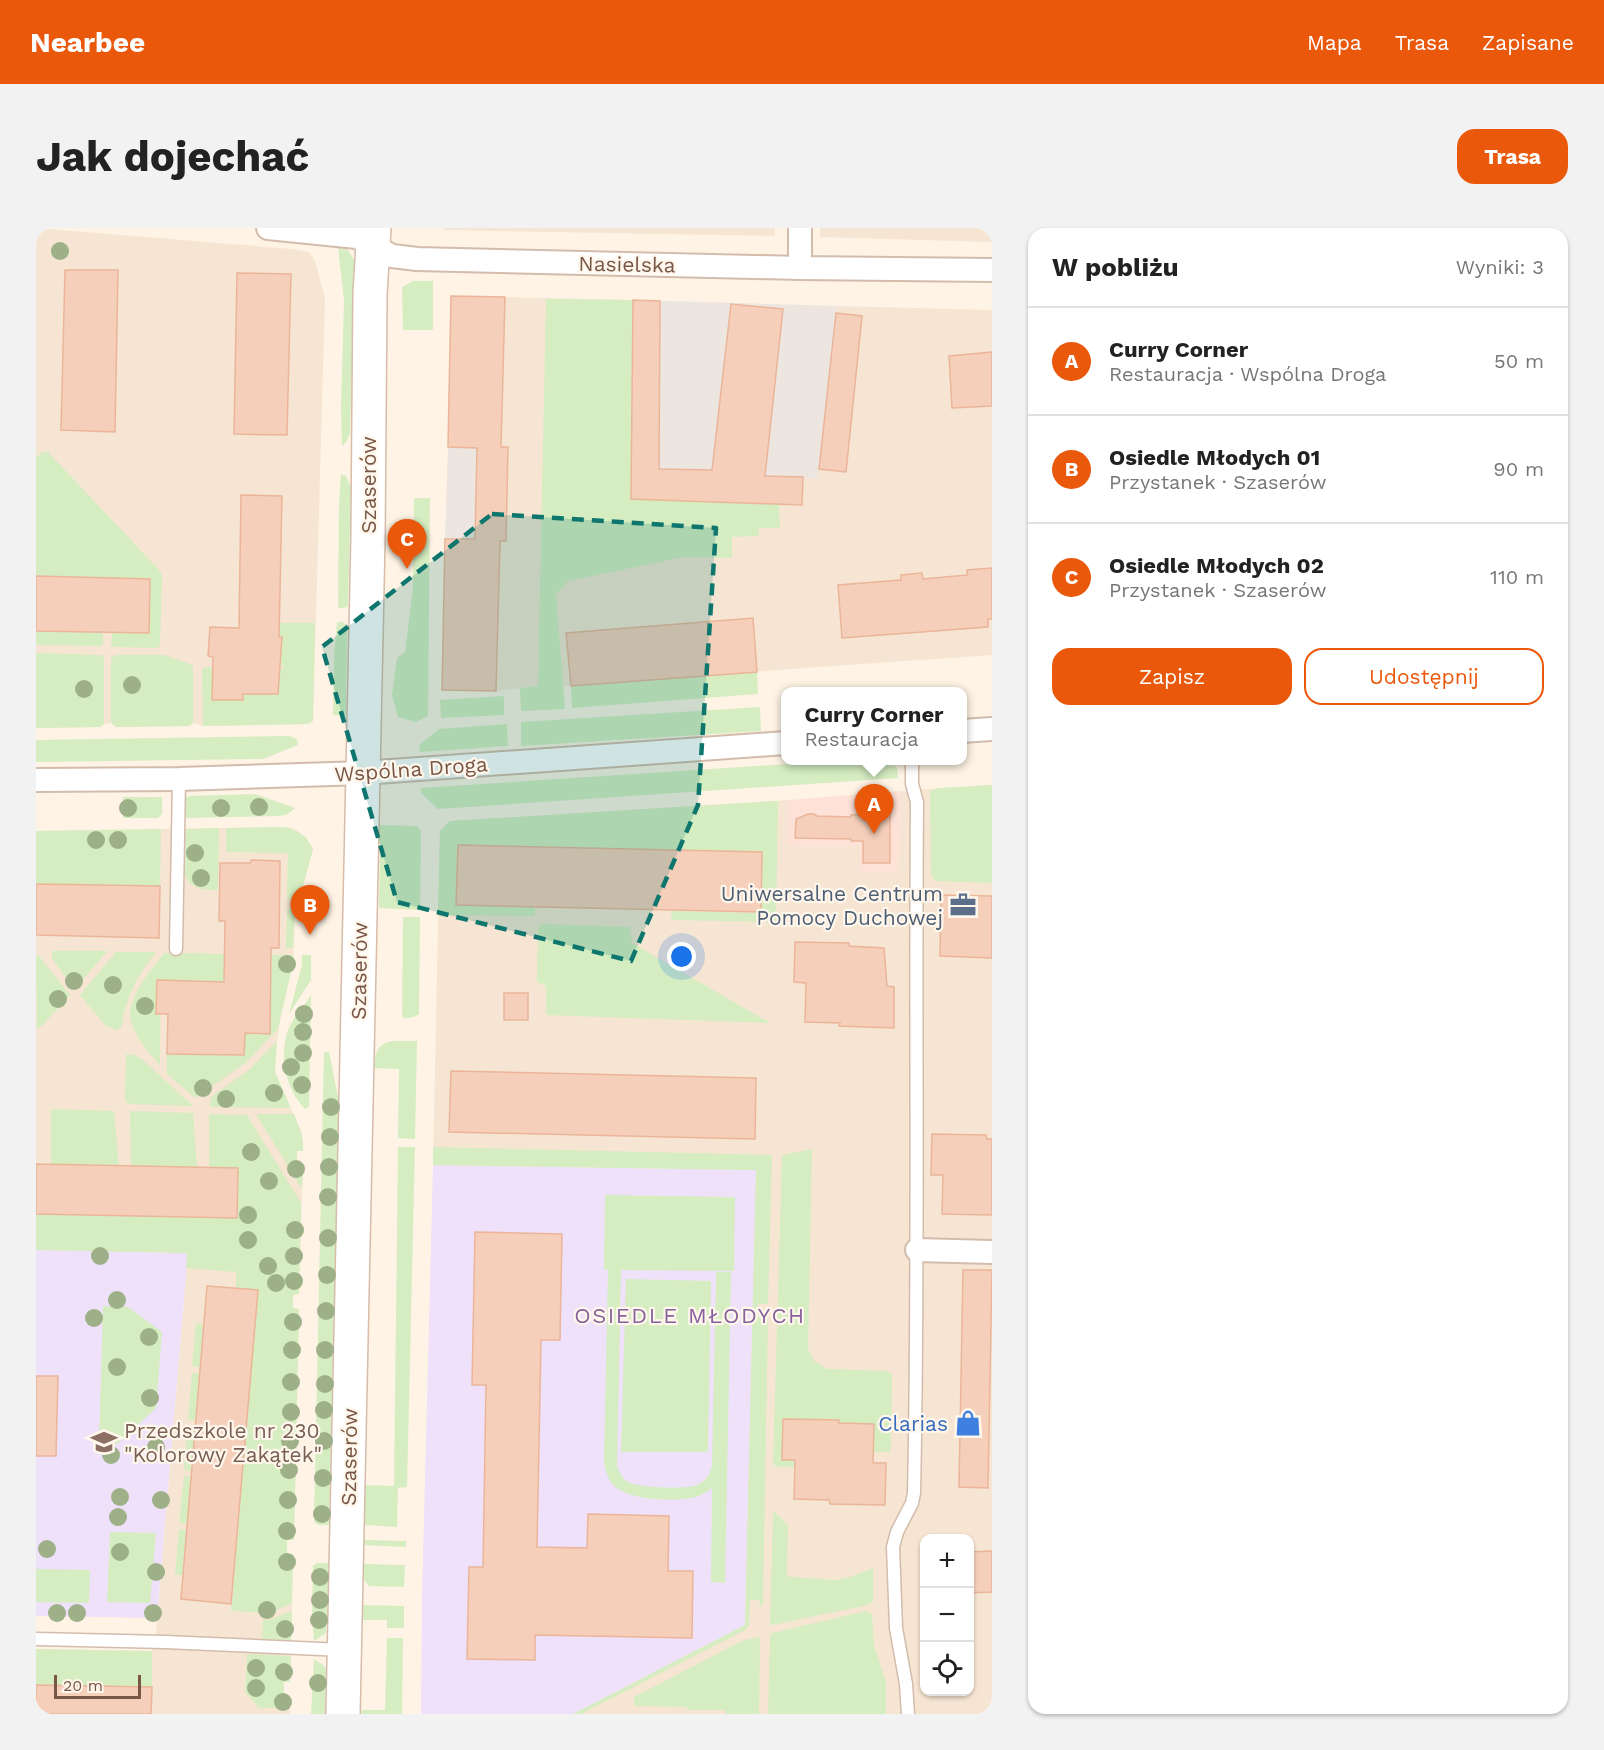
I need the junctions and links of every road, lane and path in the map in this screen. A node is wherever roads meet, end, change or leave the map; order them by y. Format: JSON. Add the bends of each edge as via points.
{"nodes":[{"id":1,"x":268,"y":228,"type":"edge"},
{"id":2,"x":800,"y":228,"type":"edge"},
{"id":3,"x":374,"y":236,"type":"edge"},
{"id":4,"x":800,"y":268,"type":"junction"},
{"id":5,"x":992,"y":270,"type":"edge"},
{"id":6,"x":992,"y":729,"type":"edge"},
{"id":7,"x":967,"y":731,"type":"edge"},
{"id":8,"x":781,"y":743,"type":"edge"},
{"id":9,"x":912,"y":765,"type":"edge"},
{"id":10,"x":363,"y":773,"type":"junction"},
{"id":11,"x":179,"y":779,"type":"junction"},
{"id":12,"x":36,"y":780,"type":"edge"},
{"id":13,"x":176,"y":949,"type":"dead end"},
{"id":14,"x":917,"y":1250,"type":"junction"},
{"id":15,"x":992,"y":1252,"type":"edge"},
{"id":16,"x":36,"y":1639,"type":"edge"},
{"id":17,"x":344,"y":1650,"type":"junction"},
{"id":18,"x":343,"y":1714,"type":"edge"},
{"id":19,"x":908,"y":1714,"type":"edge"}],
"edges":[{"from":1,"to":3,"type":"street","name":"Nasielska"},
{"from":2,"to":4,"type":"street"},
{"from":3,"to":4,"type":"street","name":"Nasielska","via":[[392,256],[417,259]]},
{"from":3,"to":10,"type":"street","name":"Szaserów"},
{"from":4,"to":5,"type":"street","name":"Nasielska"},
{"from":6,"to":7,"type":"street"},
{"from":8,"to":10,"type":"street","name":"Wspólna Droga"},
{"from":9,"to":14,"type":"lane","via":[[917,802]]},
{"from":10,"to":11,"type":"street","name":"Wspólna Droga"},
{"from":10,"to":17,"type":"street","name":"Szaserów"},
{"from":11,"to":12,"type":"street","name":"Wspólna Droga"},
{"from":11,"to":13,"type":"lane"},
{"from":14,"to":15,"type":"street"},
{"from":14,"to":19,"type":"lane","via":[[914,1498],[893,1547],[896,1628]]},
{"from":16,"to":17,"type":"lane"},
{"from":17,"to":18,"type":"street","name":"Szaserów"}]}
